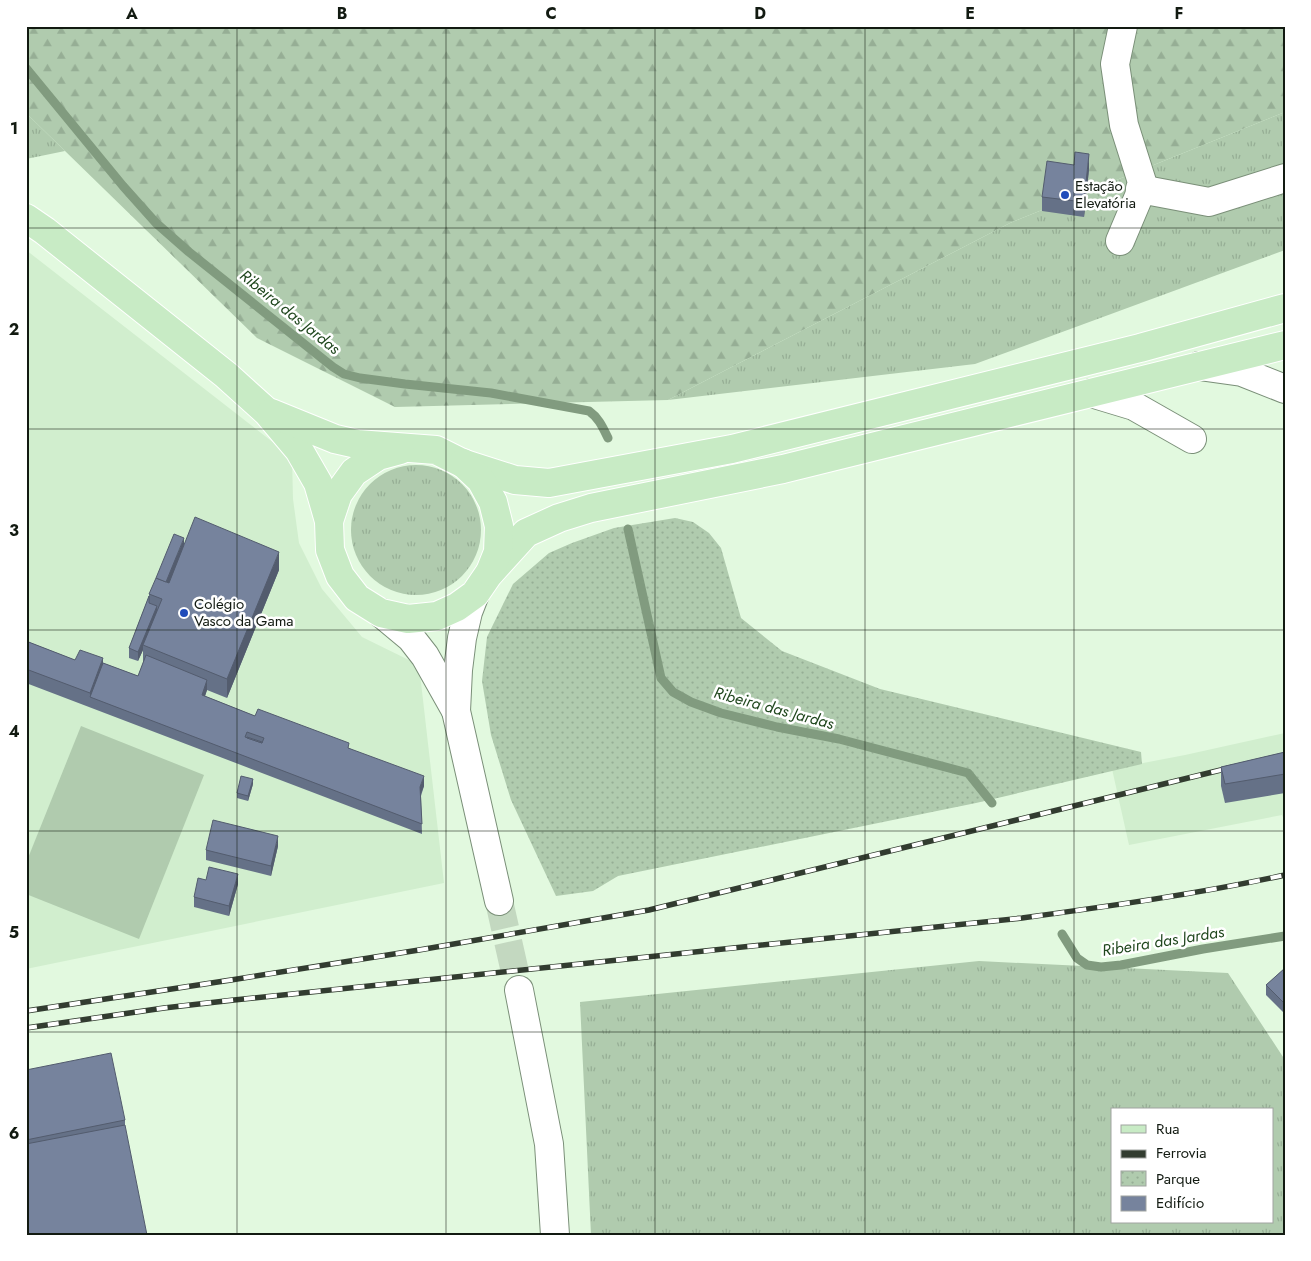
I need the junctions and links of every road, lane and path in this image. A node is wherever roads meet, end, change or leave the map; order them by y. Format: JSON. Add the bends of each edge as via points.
{"nodes":[{"id":1,"x":1123,"y":26,"type":"edge"},
{"id":2,"x":1285,"y":178,"type":"edge"},
{"id":3,"x":1140,"y":189,"type":"junction"},
{"id":4,"x":26,"y":218,"type":"edge"},
{"id":5,"x":1120,"y":241,"type":"dead end"},
{"id":6,"x":1285,"y":308,"type":"edge"},
{"id":7,"x":1285,"y":345,"type":"edge"},
{"id":8,"x":1199,"y":366,"type":"junction"},
{"id":9,"x":1285,"y":389,"type":"edge"},
{"id":10,"x":1091,"y":393,"type":"junction"},
{"id":11,"x":267,"y":412,"type":"junction"},
{"id":12,"x":1192,"y":438,"type":"dead end"},
{"id":13,"x":406,"y":448,"type":"junction"},
{"id":14,"x":462,"y":463,"type":"junction"},
{"id":15,"x":329,"y":522,"type":"junction"},
{"id":16,"x":482,"y":585,"type":"junction"},
{"id":17,"x":381,"y":613,"type":"junction"},
{"id":18,"x":456,"y":711,"type":"junction"},
{"id":19,"x":499,"y":901,"type":"tunnel mouth"},
{"id":20,"x":519,"y":990,"type":"tunnel mouth"},
{"id":21,"x":555,"y":1235,"type":"edge"}],
"edges":[{"from":1,"to":3,"type":"street","via":[[1115,64],[1124,125],[1142,182]]},
{"from":2,"to":3,"type":"street","via":[[1209,202]]},
{"from":3,"to":5,"type":"street"},
{"from":4,"to":11,"type":"main road","via":[[226,375]]},
{"from":6,"to":14,"type":"main road","via":[[1140,348],[741,446],[573,479],[549,483],[515,480]]},
{"from":7,"to":8,"type":"main road"},
{"from":8,"to":9,"type":"street","via":[[1242,372]]},
{"from":8,"to":10,"type":"main road"},
{"from":10,"to":12,"type":"street","via":[[1134,406]]},
{"from":10,"to":16,"type":"main road","via":[[782,469],[591,508],[559,518],[526,533]]},
{"from":11,"to":13,"type":"main road","via":[[335,439]]},
{"from":11,"to":15,"type":"main road","via":[[299,450],[318,483]]},
{"from":13,"to":14,"type":"main road","via":[[436,450]]},
{"from":13,"to":15,"type":"main road","via":[[378,456],[354,472],[338,494]]},
{"from":14,"to":16,"type":"main road","via":[[481,480],[493,502],[499,526],[498,552]]},
{"from":15,"to":17,"type":"main road","via":[[330,550],[340,576],[357,598]]},
{"from":16,"to":17,"type":"main road","via":[[457,608],[437,616],[408,619]]},
{"from":16,"to":18,"type":"street","via":[[468,612],[462,638]]},
{"from":17,"to":18,"type":"street","via":[[411,638],[425,656]]},
{"from":18,"to":19,"type":"street"},
{"from":20,"to":21,"type":"street","via":[[549,1144]]}]}
